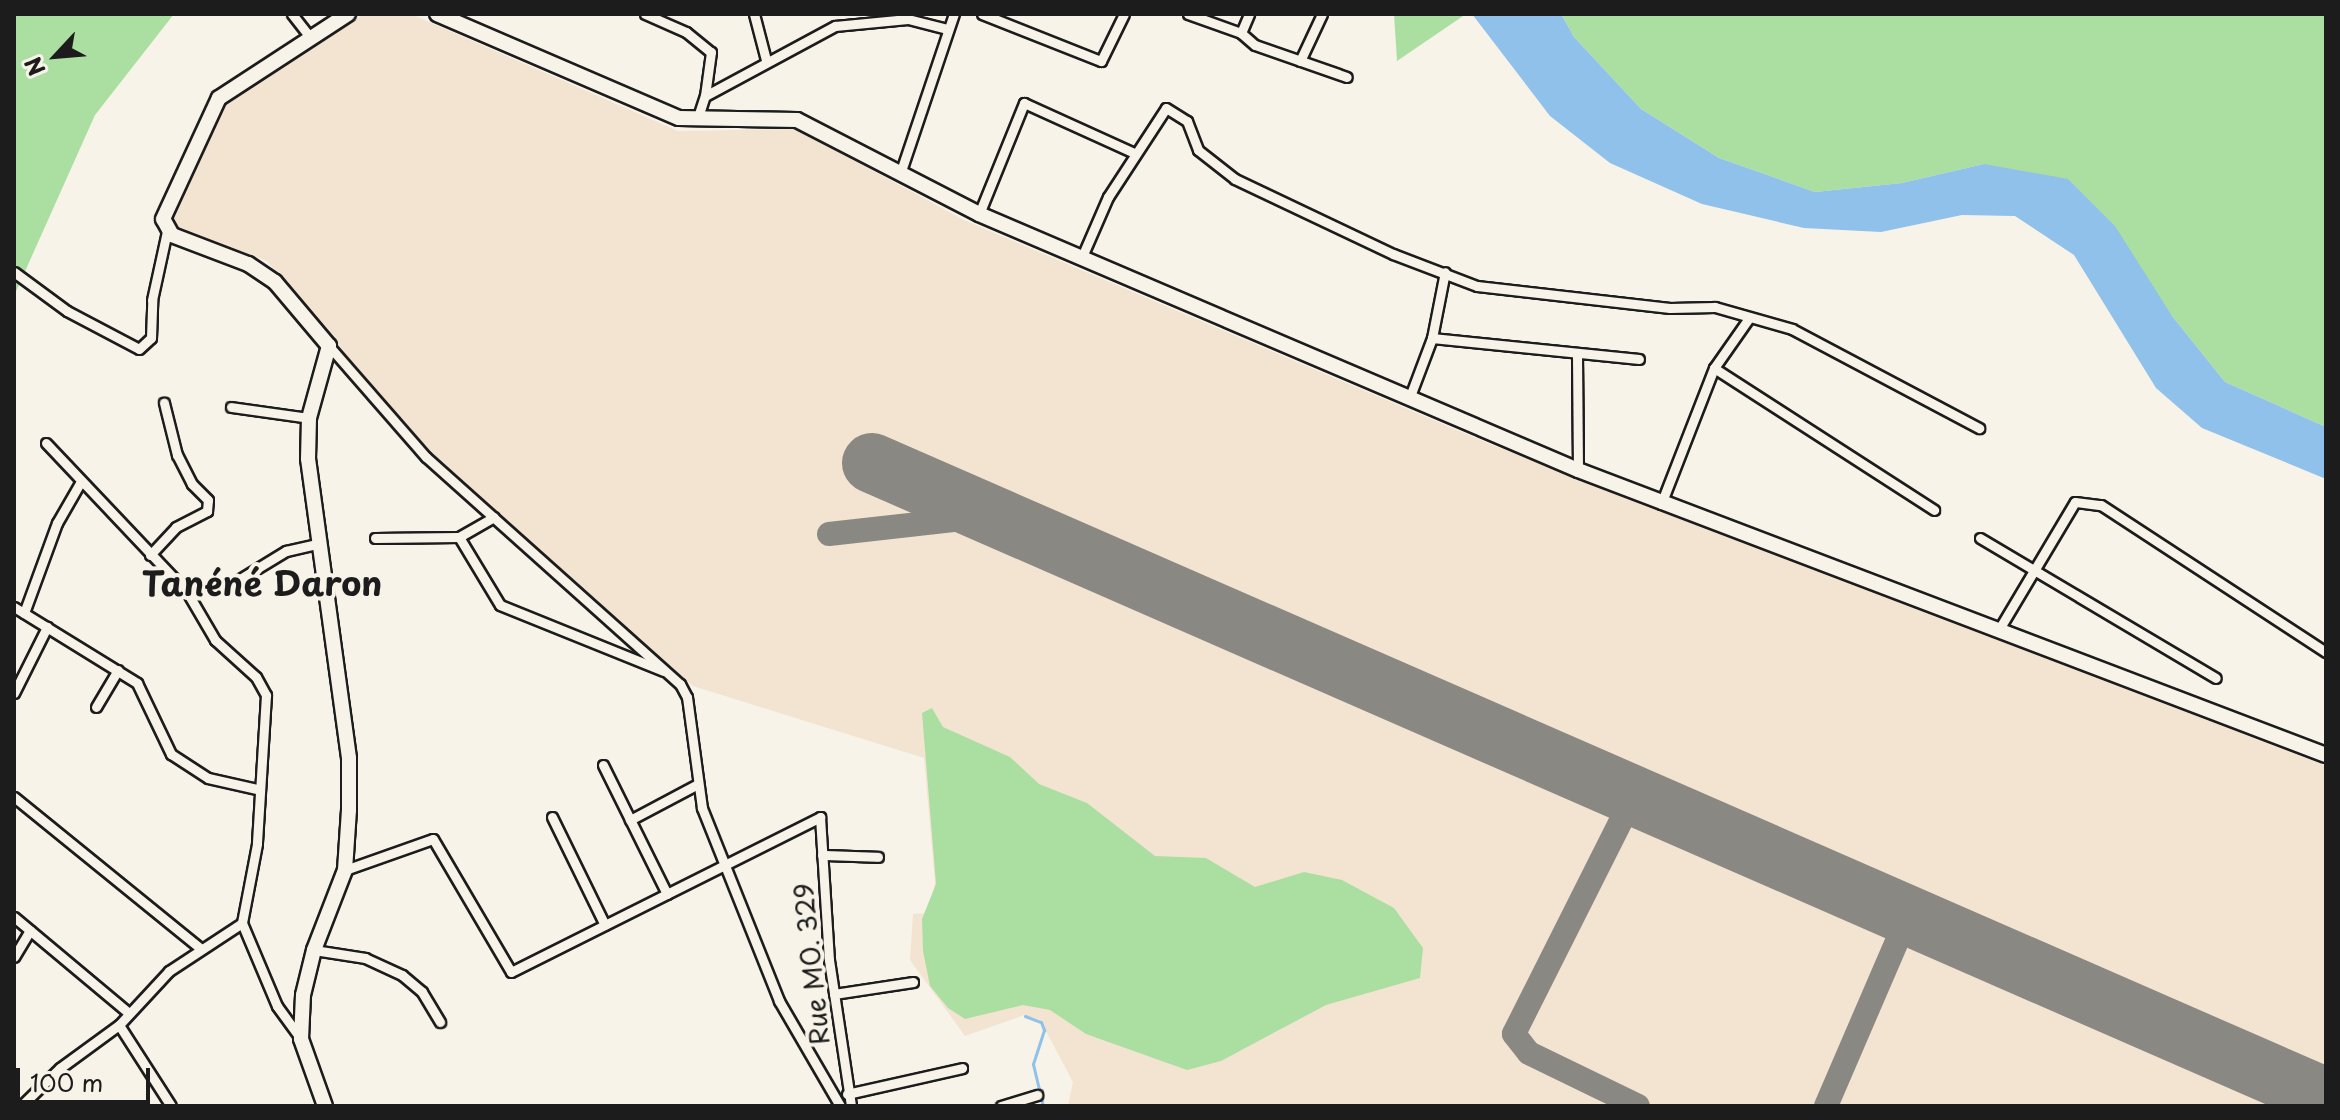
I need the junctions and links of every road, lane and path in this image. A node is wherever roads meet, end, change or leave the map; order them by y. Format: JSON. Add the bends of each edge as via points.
{"nodes":[{"id":1,"x":292,"y":14,"type":"edge"},
{"id":2,"x":348,"y":14,"type":"edge"},
{"id":3,"x":437,"y":14,"type":"edge"},
{"id":4,"x":645,"y":14,"type":"edge"},
{"id":5,"x":754,"y":14,"type":"edge"},
{"id":6,"x":954,"y":14,"type":"edge"},
{"id":7,"x":982,"y":14,"type":"edge"},
{"id":8,"x":1124,"y":14,"type":"edge"},
{"id":9,"x":1188,"y":14,"type":"edge"},
{"id":10,"x":1249,"y":14,"type":"edge"},
{"id":11,"x":1322,"y":14,"type":"edge"},
{"id":12,"x":453,"y":17,"type":"edge"},
{"id":13,"x":947,"y":29,"type":"junction"},
{"id":14,"x":1241,"y":33,"type":"junction"},
{"id":15,"x":311,"y":38,"type":"junction"},
{"id":16,"x":766,"y":60,"type":"junction"},
{"id":17,"x":1300,"y":61,"type":"junction"},
{"id":18,"x":1347,"y":77,"type":"dead end"},
{"id":19,"x":705,"y":96,"type":"junction"},
{"id":20,"x":697,"y":120,"type":"junction"},
{"id":21,"x":1134,"y":153,"type":"junction"},
{"id":22,"x":900,"y":174,"type":"junction"},
{"id":23,"x":979,"y":214,"type":"junction"},
{"id":24,"x":167,"y":231,"type":"junction"},
{"id":25,"x":1081,"y":259,"type":"junction"},
{"id":26,"x":14,"y":272,"type":"edge"},
{"id":27,"x":1445,"y":272,"type":"junction"},
{"id":28,"x":1749,"y":318,"type":"junction"},
{"id":29,"x":1432,"y":338,"type":"junction"},
{"id":30,"x":329,"y":346,"type":"junction"},
{"id":31,"x":1577,"y":355,"type":"junction"},
{"id":32,"x":1639,"y":359,"type":"dead end"},
{"id":33,"x":1714,"y":368,"type":"junction"},
{"id":34,"x":1409,"y":399,"type":"junction"},
{"id":35,"x":164,"y":403,"type":"dead end"},
{"id":36,"x":231,"y":407,"type":"dead end"},
{"id":37,"x":309,"y":418,"type":"junction"},
{"id":38,"x":1979,"y":428,"type":"dead end"},
{"id":39,"x":46,"y":443,"type":"dead end"},
{"id":40,"x":1578,"y":470,"type":"junction"},
{"id":41,"x":80,"y":483,"type":"junction"},
{"id":42,"x":1661,"y":504,"type":"junction"},
{"id":43,"x":1934,"y":510,"type":"dead end"},
{"id":44,"x":494,"y":517,"type":"junction"},
{"id":45,"x":459,"y":537,"type":"junction"},
{"id":46,"x":375,"y":538,"type":"dead end"},
{"id":47,"x":1980,"y":538,"type":"dead end"},
{"id":48,"x":317,"y":544,"type":"junction"},
{"id":49,"x":150,"y":555,"type":"junction"},
{"id":50,"x":2032,"y":573,"type":"junction"},
{"id":51,"x":230,"y":585,"type":"dead end"},
{"id":52,"x":14,"y":607,"type":"edge"},
{"id":53,"x":24,"y":613,"type":"junction"},
{"id":54,"x":47,"y":627,"type":"junction"},
{"id":55,"x":1998,"y":631,"type":"junction"},
{"id":56,"x":2326,"y":652,"type":"edge"},
{"id":57,"x":118,"y":670,"type":"junction"},
{"id":58,"x":670,"y":674,"type":"junction"},
{"id":59,"x":2216,"y":678,"type":"dead end"},
{"id":60,"x":14,"y":693,"type":"edge"},
{"id":61,"x":96,"y":707,"type":"dead end"},
{"id":62,"x":2326,"y":755,"type":"edge"},
{"id":63,"x":603,"y":765,"type":"dead end"},
{"id":64,"x":696,"y":785,"type":"junction"},
{"id":65,"x":257,"y":789,"type":"junction"},
{"id":66,"x":14,"y":797,"type":"edge"},
{"id":67,"x":552,"y":817,"type":"dead end"},
{"id":68,"x":630,"y":820,"type":"junction"},
{"id":69,"x":822,"y":855,"type":"junction"},
{"id":70,"x":878,"y":857,"type":"dead end"},
{"id":71,"x":727,"y":864,"type":"junction"},
{"id":72,"x":345,"y":870,"type":"junction"},
{"id":73,"x":667,"y":894,"type":"junction"},
{"id":74,"x":14,"y":917,"type":"edge"},
{"id":75,"x":242,"y":923,"type":"junction"},
{"id":76,"x":605,"y":925,"type":"junction"},
{"id":77,"x":30,"y":930,"type":"junction"},
{"id":78,"x":200,"y":948,"type":"junction"},
{"id":79,"x":314,"y":950,"type":"junction"},
{"id":80,"x":14,"y":957,"type":"edge"},
{"id":81,"x":913,"y":982,"type":"dead end"},
{"id":82,"x":834,"y":994,"type":"junction"},
{"id":83,"x":129,"y":1013,"type":"junction"},
{"id":84,"x":440,"y":1022,"type":"dead end"},
{"id":85,"x":119,"y":1025,"type":"junction"},
{"id":86,"x":301,"y":1039,"type":"junction"},
{"id":87,"x":962,"y":1068,"type":"dead end"},
{"id":88,"x":847,"y":1094,"type":"junction"},
{"id":89,"x":1037,"y":1095,"type":"dead end"},
{"id":90,"x":21,"y":1106,"type":"edge"},
{"id":91,"x":171,"y":1106,"type":"edge"},
{"id":92,"x":325,"y":1106,"type":"edge"},
{"id":93,"x":840,"y":1106,"type":"edge"},
{"id":94,"x":851,"y":1106,"type":"edge"},
{"id":95,"x":1001,"y":1106,"type":"edge"}],
"edges":[{"from":1,"to":15,"type":"street"},
{"from":2,"to":15,"type":"street"},
{"from":3,"to":12,"type":"street"},
{"from":4,"to":19,"type":"street","via":[[686,32],[711,52]]},
{"from":5,"to":16,"type":"street"},
{"from":6,"to":13,"type":"street"},
{"from":7,"to":8,"type":"street","via":[[1101,61]]},
{"from":9,"to":14,"type":"street"},
{"from":10,"to":14,"type":"street"},
{"from":11,"to":17,"type":"street"},
{"from":12,"to":20,"type":"street","via":[[679,118]]},
{"from":13,"to":16,"type":"street","via":[[908,19],[835,26]]},
{"from":13,"to":22,"type":"street"},
{"from":14,"to":17,"type":"street","via":[[1255,45]]},
{"from":15,"to":24,"type":"street","via":[[219,98],[163,219]]},
{"from":16,"to":19,"type":"street"},
{"from":17,"to":18,"type":"street"},
{"from":19,"to":20,"type":"street"},
{"from":20,"to":22,"type":"street","via":[[797,120]]},
{"from":21,"to":23,"type":"street","via":[[1024,103]]},
{"from":21,"to":25,"type":"street"},
{"from":21,"to":27,"type":"street","via":[[1166,108],[1187,121],[1198,150],[1235,179],[1366,242]]},
{"from":22,"to":23,"type":"street"},
{"from":23,"to":25,"type":"street"},
{"from":24,"to":26,"type":"street","via":[[152,300],[151,338],[139,349],[67,311]]},
{"from":24,"to":30,"type":"street","via":[[248,264],[275,282]]},
{"from":25,"to":34,"type":"street","via":[[1193,301]]},
{"from":27,"to":28,"type":"street","via":[[1477,286],[1670,308],[1715,307]]},
{"from":27,"to":29,"type":"street"},
{"from":28,"to":33,"type":"street"},
{"from":28,"to":38,"type":"street","via":[[1792,329]]},
{"from":29,"to":31,"type":"street"},
{"from":29,"to":34,"type":"street"},
{"from":30,"to":37,"type":"street"},
{"from":30,"to":44,"type":"street","via":[[426,457]]},
{"from":31,"to":32,"type":"street"},
{"from":31,"to":40,"type":"street"},
{"from":33,"to":42,"type":"street"},
{"from":33,"to":43,"type":"street"},
{"from":34,"to":40,"type":"street"},
{"from":35,"to":49,"type":"street","via":[[177,455],[192,484],[208,500],[207,511],[176,527]]},
{"from":36,"to":37,"type":"street"},
{"from":37,"to":48,"type":"street"},
{"from":39,"to":41,"type":"street"},
{"from":40,"to":42,"type":"street"},
{"from":41,"to":49,"type":"street"},
{"from":41,"to":53,"type":"street","via":[[57,523]]},
{"from":42,"to":55,"type":"street"},
{"from":44,"to":45,"type":"street"},
{"from":44,"to":58,"type":"street"},
{"from":45,"to":46,"type":"street"},
{"from":45,"to":58,"type":"street","via":[[500,605]]},
{"from":47,"to":50,"type":"street"},
{"from":48,"to":51,"type":"street","via":[[286,551]]},
{"from":48,"to":72,"type":"street","via":[[349,758]]},
{"from":49,"to":65,"type":"street","via":[[187,592],[215,640],[256,677],[266,695]]},
{"from":50,"to":55,"type":"street"},
{"from":50,"to":56,"type":"street","via":[[2075,502],[2101,505]]},
{"from":50,"to":59,"type":"street"},
{"from":52,"to":53,"type":"street"},
{"from":53,"to":54,"type":"street"},
{"from":54,"to":57,"type":"street"},
{"from":54,"to":60,"type":"street"},
{"from":55,"to":62,"type":"street"},
{"from":57,"to":61,"type":"street"},
{"from":57,"to":65,"type":"street","via":[[137,683],[171,754],[208,778]]},
{"from":58,"to":64,"type":"street","via":[[687,697]]},
{"from":63,"to":68,"type":"street"},
{"from":64,"to":68,"type":"street"},
{"from":64,"to":71,"type":"street"},
{"from":65,"to":75,"type":"street","via":[[257,844]]},
{"from":66,"to":78,"type":"street"},
{"from":67,"to":76,"type":"street"},
{"from":68,"to":73,"type":"street"},
{"from":69,"to":70,"type":"street"},
{"from":69,"to":71,"type":"street","name":"Rue MO. 329","via":[[820,817]]},
{"from":69,"to":82,"type":"street","name":"Rue MO. 329"},
{"from":71,"to":73,"type":"street"},
{"from":71,"to":93,"type":"street","via":[[779,1001]]},
{"from":72,"to":76,"type":"street","via":[[433,839],[511,972]]},
{"from":72,"to":79,"type":"street"},
{"from":73,"to":76,"type":"street"},
{"from":74,"to":77,"type":"street"},
{"from":75,"to":78,"type":"street"},
{"from":75,"to":86,"type":"street","via":[[277,1006]]},
{"from":77,"to":80,"type":"street"},
{"from":77,"to":83,"type":"street"},
{"from":78,"to":83,"type":"street"},
{"from":79,"to":84,"type":"street","via":[[365,958],[402,975],[422,992]]},
{"from":79,"to":86,"type":"street","via":[[303,995]]},
{"from":81,"to":82,"type":"street"},
{"from":82,"to":88,"type":"street","name":"Rue MO. 329"},
{"from":83,"to":85,"type":"street"},
{"from":85,"to":90,"type":"street","via":[[60,1068]]},
{"from":85,"to":91,"type":"street"},
{"from":86,"to":92,"type":"street"},
{"from":87,"to":88,"type":"street"},
{"from":88,"to":94,"type":"street","name":"Rue MO. 329"},
{"from":89,"to":95,"type":"street"}]}
